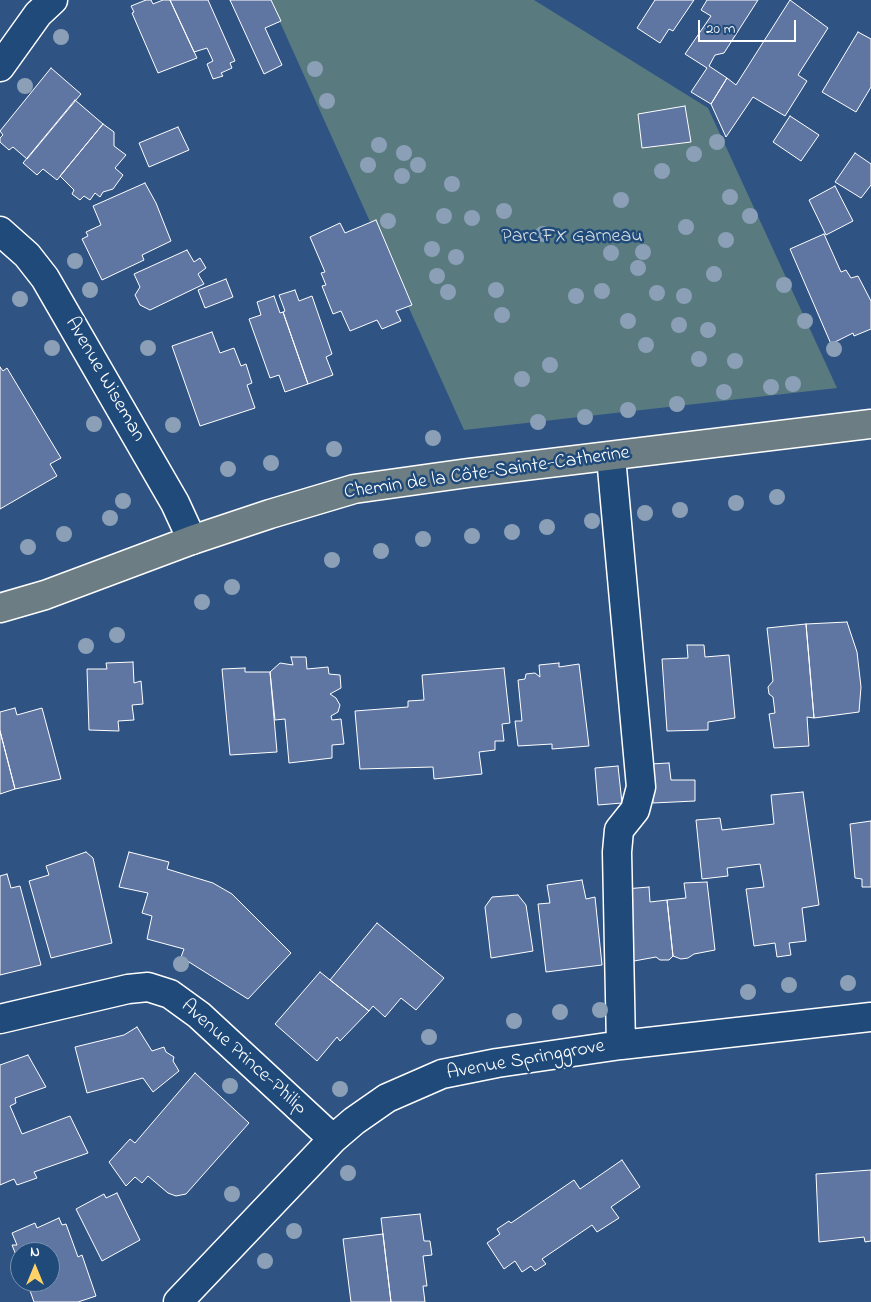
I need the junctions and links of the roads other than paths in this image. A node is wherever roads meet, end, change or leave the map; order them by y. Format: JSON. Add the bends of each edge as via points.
{"nodes":[{"id":1,"x":53,"y":0,"type":"edge"},
{"id":2,"x":0,"y":67,"type":"edge"},
{"id":3,"x":0,"y":231,"type":"edge"},
{"id":4,"x":871,"y":424,"type":"edge"},
{"id":5,"x":611,"y":457,"type":"junction"},
{"id":6,"x":192,"y":540,"type":"junction"},
{"id":7,"x":0,"y":608,"type":"edge"},
{"id":8,"x":871,"y":1017,"type":"edge"},
{"id":9,"x":0,"y":1019,"type":"edge"},
{"id":10,"x":621,"y":1045,"type":"junction"},
{"id":11,"x":333,"y":1139,"type":"junction"},
{"id":12,"x":178,"y":1302,"type":"edge"}],
"edges":[{"from":1,"to":2,"type":"street","via":[[38,14]]},
{"from":3,"to":6,"type":"street","name":"Avenue Wiseman","via":[[45,278],[175,503]]},
{"from":4,"to":5,"type":"main road","name":"Chemin de la Côte-Sainte-Catherine"},
{"from":5,"to":6,"type":"main road","name":"Chemin de la Côte-Sainte-Catherine","via":[[354,489]]},
{"from":5,"to":10,"type":"street","via":[[641,787],[635,810],[620,830],[617,852]]},
{"from":6,"to":7,"type":"main road","name":"Chemin de la Côte-Sainte-Catherine","via":[[45,595]]},
{"from":8,"to":10,"type":"street","name":"Avenue Springgrove"},
{"from":9,"to":11,"type":"street","name":"Avenue Prince-Philip","via":[[128,989],[148,987],[170,994],[199,1015]]},
{"from":10,"to":11,"type":"street","name":"Avenue Springgrove","via":[[442,1074],[387,1098]]},
{"from":11,"to":12,"type":"street","name":"Avenue Springgrove"}]}
